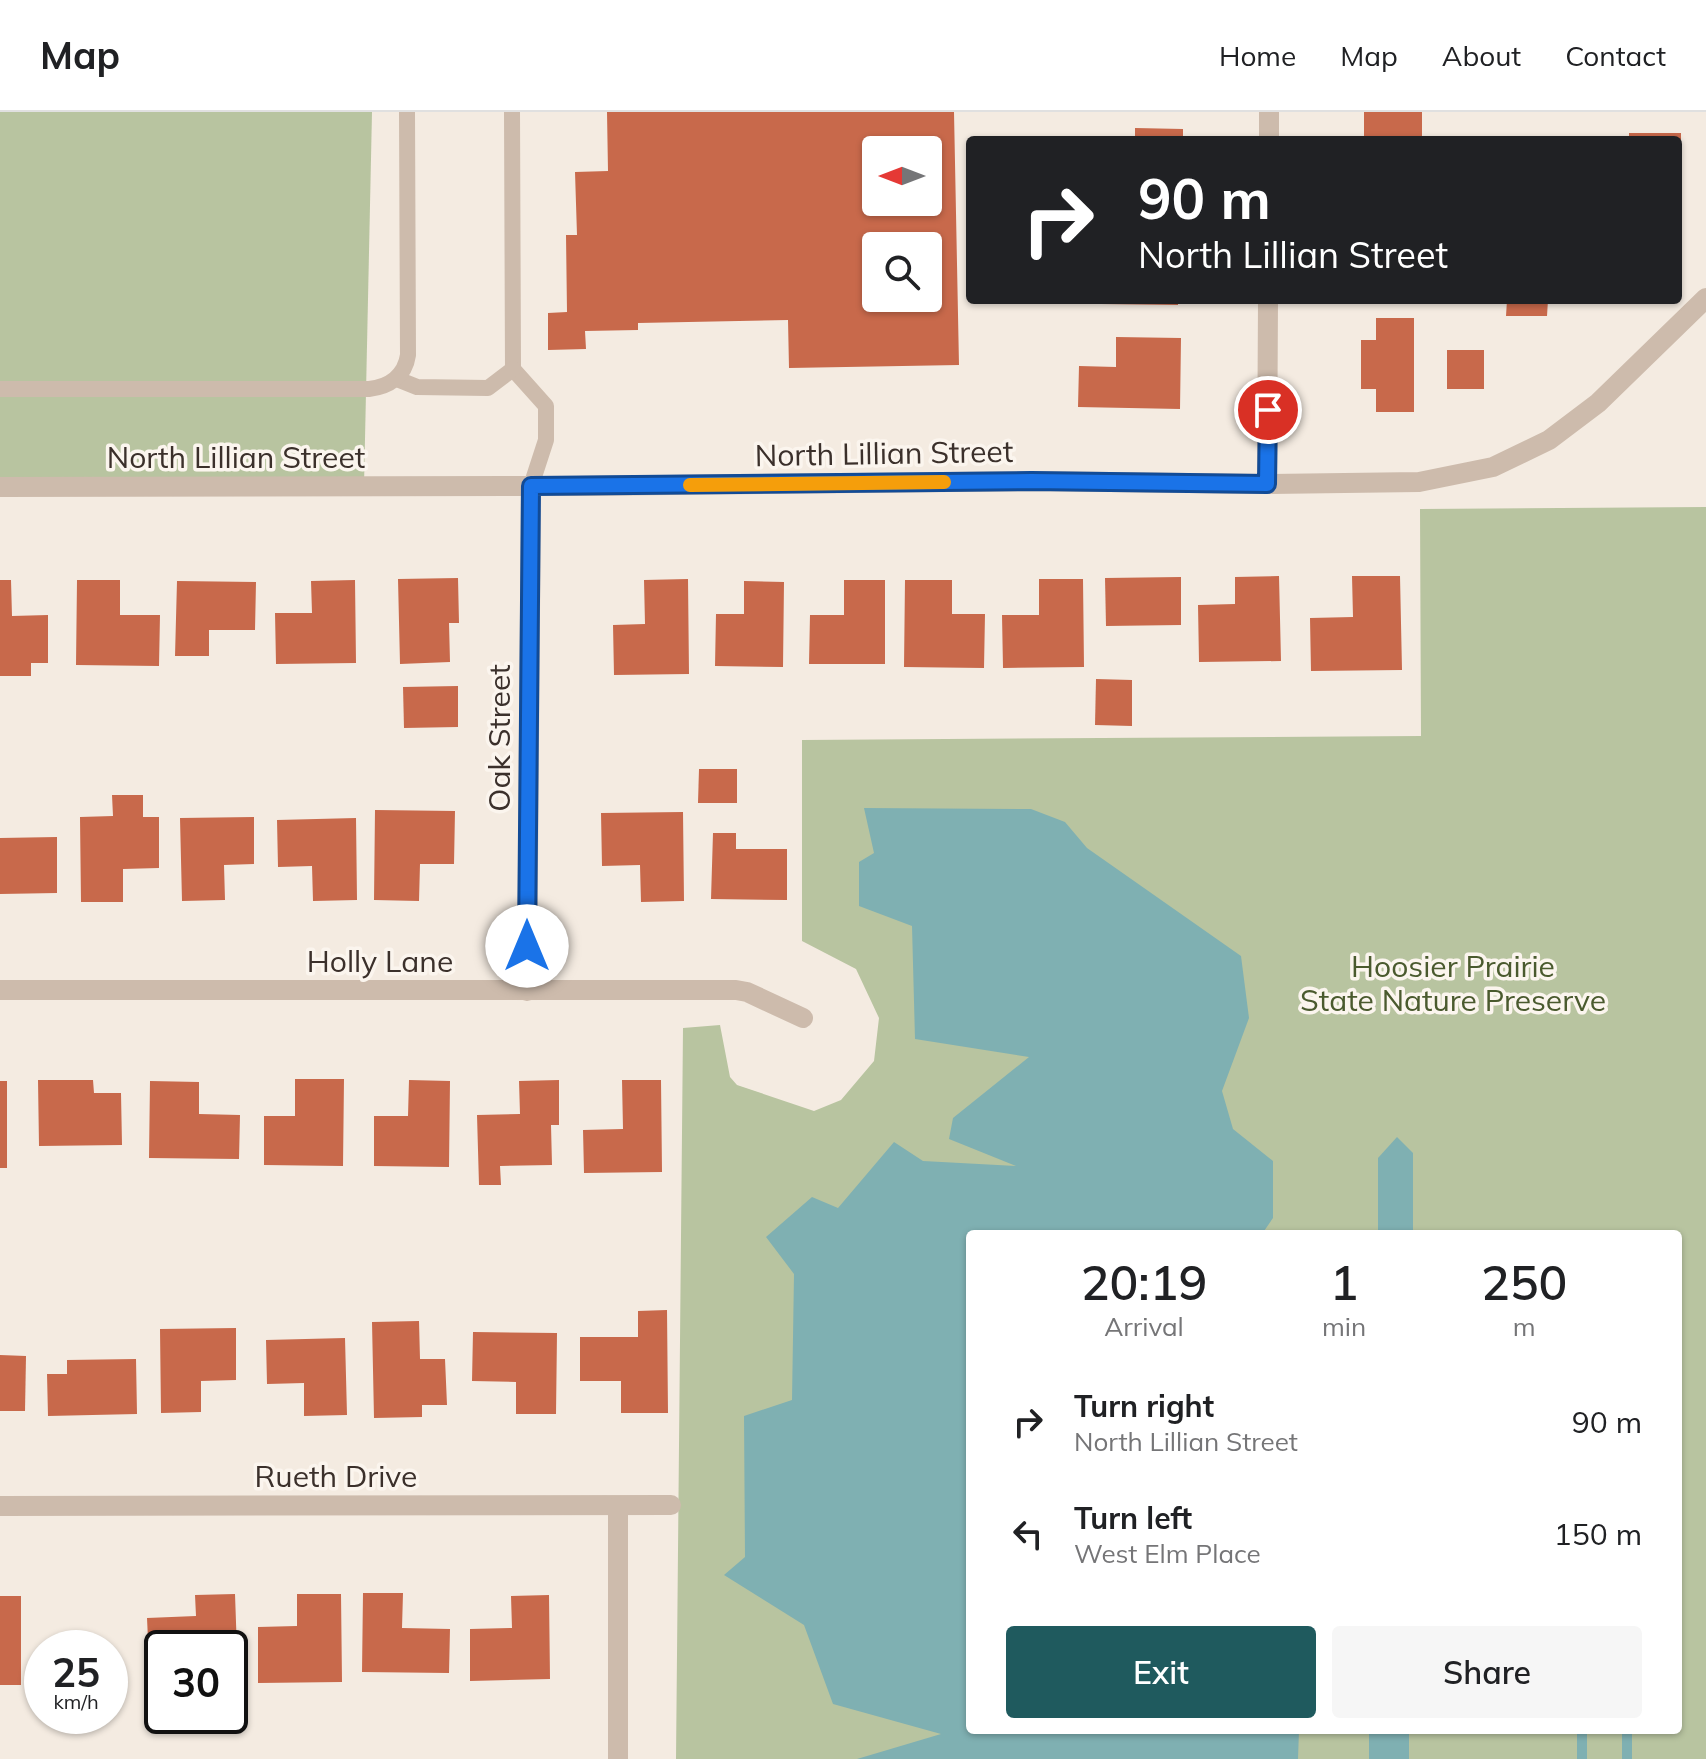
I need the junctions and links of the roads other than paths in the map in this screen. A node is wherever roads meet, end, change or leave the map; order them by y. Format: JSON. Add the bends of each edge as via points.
{"nodes":[{"id":1,"x":407,"y":112,"type":"edge"},
{"id":2,"x":512,"y":112,"type":"edge"},
{"id":3,"x":1269,"y":112,"type":"edge"},
{"id":4,"x":1269,"y":136,"type":"edge"},
{"id":5,"x":1706,"y":298,"type":"edge"},
{"id":6,"x":1268,"y":304,"type":"edge"},
{"id":7,"x":513,"y":369,"type":"junction"},
{"id":8,"x":397,"y":379,"type":"junction"},
{"id":9,"x":0,"y":389,"type":"edge"},
{"id":10,"x":1267,"y":484,"type":"junction"},
{"id":11,"x":531,"y":486,"type":"junction"},
{"id":12,"x":0,"y":487,"type":"edge"},
{"id":13,"x":0,"y":990,"type":"edge"},
{"id":14,"x":527,"y":991,"type":"junction"},
{"id":15,"x":803,"y":1018,"type":"dead end"},
{"id":16,"x":671,"y":1505,"type":"dead end"},
{"id":17,"x":0,"y":1506,"type":"edge"},
{"id":18,"x":618,"y":1506,"type":"junction"},
{"id":19,"x":618,"y":1759,"type":"edge"}],
"edges":[{"from":1,"to":8,"type":"lane","via":[[408,355]]},
{"from":2,"to":7,"type":"lane"},
{"from":3,"to":4,"type":"street"},
{"from":5,"to":10,"type":"street","name":"North Lillian Street","via":[[1575,423],[1522,455],[1468,474],[1419,482]]},
{"from":6,"to":10,"type":"street"},
{"from":7,"to":8,"type":"lane","via":[[488,388],[417,387]]},
{"from":7,"to":11,"type":"lane","via":[[546,406],[546,440]]},
{"from":8,"to":9,"type":"lane","via":[[369,389]]},
{"from":10,"to":11,"type":"street","name":"North Lillian Street"},
{"from":11,"to":12,"type":"street","name":"North Lillian Street"},
{"from":11,"to":14,"type":"street","name":"Oak Street"},
{"from":13,"to":14,"type":"street","name":"Holly Lane"},
{"from":14,"to":15,"type":"street","name":"Holly Lane","via":[[736,990]]},
{"from":16,"to":18,"type":"street","name":"Rueth Drive"},
{"from":17,"to":18,"type":"street","name":"Rueth Drive"},
{"from":18,"to":19,"type":"street"}]}
